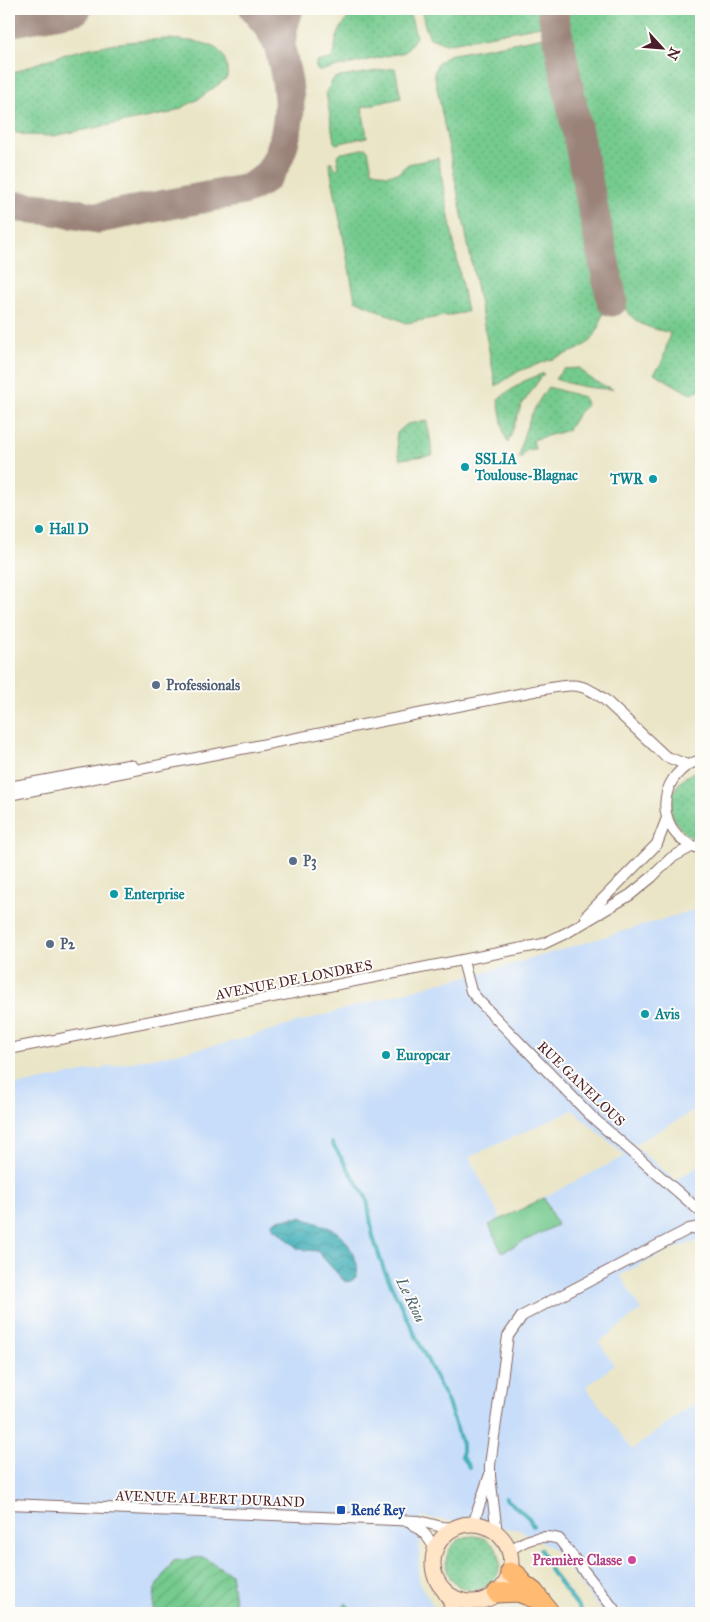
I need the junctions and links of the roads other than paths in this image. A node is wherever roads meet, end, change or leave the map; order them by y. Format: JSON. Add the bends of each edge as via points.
{"nodes":[{"id":1,"x":701,"y":760,"type":"edge"},
{"id":2,"x":687,"y":765,"type":"junction"},
{"id":3,"x":146,"y":768,"type":"junction"},
{"id":4,"x":9,"y":788,"type":"edge"},
{"id":5,"x":9,"y":795,"type":"edge"},
{"id":6,"x":667,"y":818,"type":"junction"},
{"id":7,"x":697,"y":847,"type":"edge"},
{"id":8,"x":580,"y":924,"type":"junction"},
{"id":9,"x":463,"y":961,"type":"junction"},
{"id":10,"x":9,"y":1049,"type":"edge"},
{"id":11,"x":701,"y":1212,"type":"edge"},
{"id":12,"x":701,"y":1227,"type":"edge"},
{"id":13,"x":490,"y":1476,"type":"junction"},
{"id":14,"x":9,"y":1504,"type":"edge"},
{"id":15,"x":409,"y":1522,"type":"junction"},
{"id":16,"x":473,"y":1524,"type":"junction"},
{"id":17,"x":456,"y":1528,"type":"junction"},
{"id":18,"x":497,"y":1533,"type":"junction"},
{"id":19,"x":509,"y":1551,"type":"junction"},
{"id":20,"x":436,"y":1552,"type":"junction"},
{"id":21,"x":510,"y":1572,"type":"junction"},
{"id":22,"x":444,"y":1590,"type":"junction"},
{"id":23,"x":497,"y":1593,"type":"junction"},
{"id":24,"x":545,"y":1607,"type":"edge"},
{"id":25,"x":470,"y":1608,"type":"edge"},
{"id":26,"x":452,"y":1613,"type":"edge"},
{"id":27,"x":617,"y":1613,"type":"edge"}],
"edges":[{"from":1,"to":2,"type":"street"},
{"from":2,"to":3,"type":"street","via":[[665,756],[604,699],[579,685]]},
{"from":2,"to":6,"type":"street","via":[[668,788],[665,801]]},
{"from":3,"to":4,"type":"street","via":[[128,765]]},
{"from":3,"to":5,"type":"street"},
{"from":6,"to":7,"type":"street","via":[[678,837]]},
{"from":6,"to":8,"type":"street","name":"AVENUE DE LONDRES","via":[[657,844]]},
{"from":7,"to":8,"type":"street","name":"AVENUE DE LONDRES","via":[[671,858],[630,895]]},
{"from":8,"to":9,"type":"street","name":"AVENUE DE LONDRES","via":[[543,944]]},
{"from":9,"to":10,"type":"street","name":"AVENUE DE LONDRES"},
{"from":9,"to":11,"type":"street","name":"RUE GANELOUS","via":[[471,991],[485,1006],[592,1117]]},
{"from":12,"to":13,"type":"street","via":[[689,1229],[522,1316],[508,1336]]},
{"from":13,"to":16,"type":"street"},
{"from":13,"to":18,"type":"street"},
{"from":14,"to":15,"type":"street","name":"AVENUE ALBERT DURAND"},
{"from":15,"to":17,"type":"street","name":"AVENUE ALBERT DURAND"},
{"from":15,"to":20,"type":"street","via":[[424,1531]]},
{"from":16,"to":17,"type":"street"},
{"from":16,"to":18,"type":"street","via":[[486,1526]]},
{"from":17,"to":20,"type":"street","via":[[444,1536]]},
{"from":18,"to":19,"type":"street"},
{"from":19,"to":21,"type":"street"},
{"from":19,"to":27,"type":"street","via":[[526,1540],[542,1536],[558,1539]]},
{"from":20,"to":22,"type":"street","via":[[434,1572]]},
{"from":21,"to":23,"type":"street"},
{"from":21,"to":24,"type":"highway","via":[[534,1592]]},
{"from":22,"to":25,"type":"street"},
{"from":22,"to":26,"type":"street","via":[[451,1602]]},
{"from":23,"to":24,"type":"highway","via":[[523,1593]]},
{"from":23,"to":25,"type":"street"}]}
